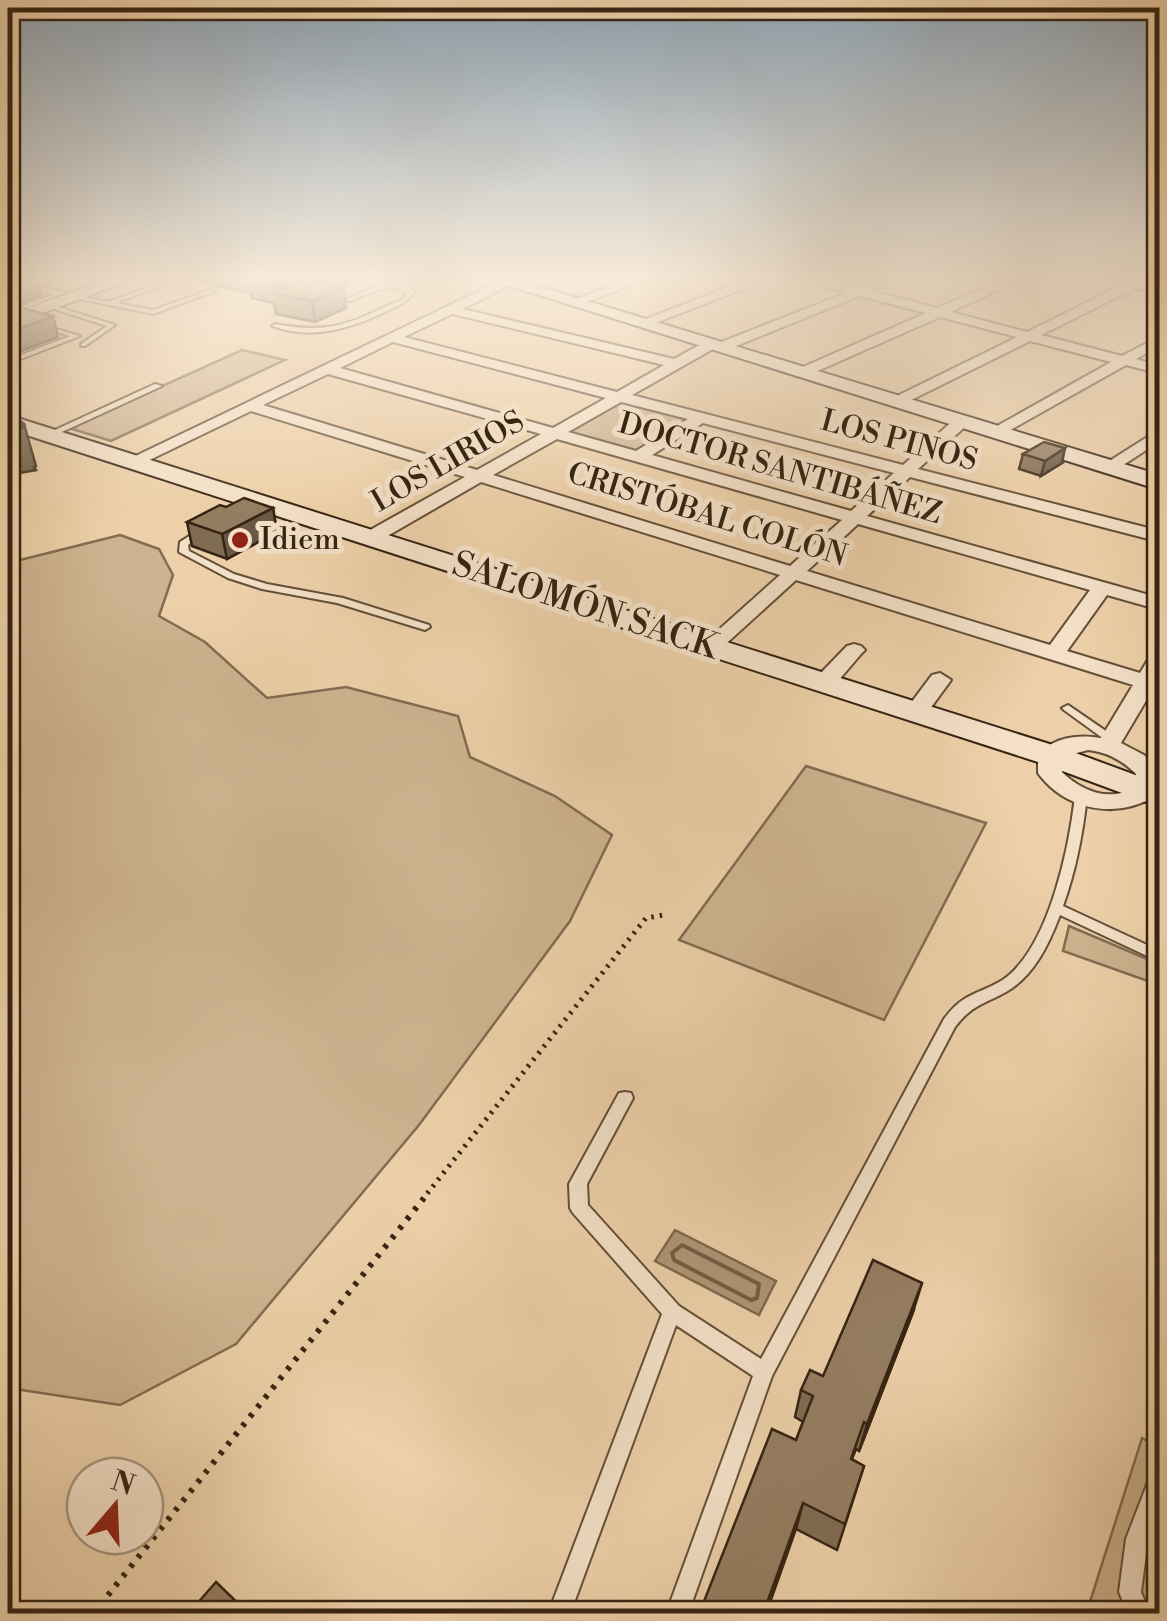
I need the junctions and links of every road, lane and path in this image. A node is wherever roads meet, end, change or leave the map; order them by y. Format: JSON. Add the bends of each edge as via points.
{"nodes":[{"id":1,"x":356,"y":356,"type":"edge"},
{"id":2,"x":460,"y":356,"type":"edge"},
{"id":3,"x":642,"y":356,"type":"edge"},
{"id":4,"x":694,"y":356,"type":"edge"},
{"id":5,"x":745,"y":356,"type":"edge"},
{"id":6,"x":841,"y":356,"type":"edge"},
{"id":7,"x":990,"y":356,"type":"edge"},
{"id":8,"x":1104,"y":356,"type":"edge"},
{"id":9,"x":1133,"y":356,"type":"edge"},
{"id":10,"x":1124,"y":361,"type":"junction"},
{"id":11,"x":676,"y":364,"type":"junction"},
{"id":12,"x":328,"y":369,"type":"junction"},
{"id":13,"x":1160,"y":370,"type":"edge"},
{"id":14,"x":801,"y":373,"type":"junction"},
{"id":15,"x":158,"y":386,"type":"dead end"},
{"id":16,"x":618,"y":397,"type":"junction"},
{"id":17,"x":896,"y":402,"type":"junction"},
{"id":18,"x":252,"y":406,"type":"junction"},
{"id":19,"x":701,"y":418,"type":"junction"},
{"id":20,"x":8,"y":422,"type":"edge"},
{"id":21,"x":961,"y":422,"type":"junction"},
{"id":22,"x":554,"y":433,"type":"junction"},
{"id":23,"x":996,"y":433,"type":"junction"},
{"id":24,"x":1160,"y":434,"type":"edge"},
{"id":25,"x":48,"y":435,"type":"junction"},
{"id":26,"x":638,"y":457,"type":"junction"},
{"id":27,"x":131,"y":462,"type":"junction"},
{"id":28,"x":1108,"y":467,"type":"junction"},
{"id":29,"x":906,"y":472,"type":"junction"},
{"id":30,"x":479,"y":476,"type":"junction"},
{"id":31,"x":1160,"y":483,"type":"edge"},
{"id":32,"x":854,"y":518,"type":"junction"},
{"id":33,"x":213,"y":525,"type":"edge"},
{"id":34,"x":1160,"y":537,"type":"edge"},
{"id":35,"x":370,"y":538,"type":"junction"},
{"id":36,"x":793,"y":573,"type":"junction"},
{"id":37,"x":1102,"y":588,"type":"junction"},
{"id":38,"x":1160,"y":604,"type":"edge"},
{"id":39,"x":426,"y":627,"type":"dead end"},
{"id":40,"x":711,"y":646,"type":"junction"},
{"id":41,"x":854,"y":650,"type":"dead end"},
{"id":42,"x":1054,"y":654,"type":"junction"},
{"id":43,"x":1160,"y":658,"type":"edge"},
{"id":44,"x":940,"y":680,"type":"dead end"},
{"id":45,"x":1146,"y":682,"type":"junction"},
{"id":46,"x":824,"y":683,"type":"junction"},
{"id":47,"x":1068,"y":708,"type":"dead end"},
{"id":48,"x":916,"y":712,"type":"junction"},
{"id":49,"x":1110,"y":743,"type":"junction"},
{"id":50,"x":1050,"y":755,"type":"junction"},
{"id":51,"x":1153,"y":794,"type":"edge"},
{"id":52,"x":1081,"y":796,"type":"junction"},
{"id":53,"x":1056,"y":908,"type":"junction"},
{"id":54,"x":664,"y":915,"type":"dead end"},
{"id":55,"x":1160,"y":957,"type":"edge"},
{"id":56,"x":625,"y":1098,"type":"dead end"},
{"id":57,"x":672,"y":1312,"type":"junction"},
{"id":58,"x":764,"y":1372,"type":"junction"},
{"id":59,"x":1160,"y":1476,"type":"edge"},
{"id":60,"x":93,"y":1614,"type":"edge"},
{"id":61,"x":558,"y":1614,"type":"edge"},
{"id":62,"x":677,"y":1614,"type":"edge"},
{"id":63,"x":1139,"y":1614,"type":"edge"}],
"edges":[{"from":1,"to":12,"type":"street"},
{"from":2,"to":16,"type":"street","name":"LOS PINOS"},
{"from":3,"to":11,"type":"street"},
{"from":4,"to":11,"type":"street","name":"LOS LIRIOS"},
{"from":5,"to":14,"type":"street"},
{"from":6,"to":14,"type":"street"},
{"from":7,"to":17,"type":"street"},
{"from":8,"to":10,"type":"street"},
{"from":9,"to":10,"type":"street"},
{"from":10,"to":13,"type":"street"},
{"from":10,"to":23,"type":"street"},
{"from":11,"to":16,"type":"street","name":"LOS LIRIOS"},
{"from":12,"to":18,"type":"street"},
{"from":12,"to":22,"type":"street","name":"DOCTOR SANTIBÁÑEZ"},
{"from":14,"to":17,"type":"street"},
{"from":15,"to":25,"type":"lane"},
{"from":16,"to":19,"type":"street","name":"LOS PINOS"},
{"from":16,"to":22,"type":"street","name":"LOS LIRIOS"},
{"from":17,"to":21,"type":"street"},
{"from":18,"to":27,"type":"street"},
{"from":18,"to":30,"type":"street","name":"CRISTÓBAL COLÓN"},
{"from":19,"to":26,"type":"street"},
{"from":19,"to":29,"type":"street","name":"LOS PINOS"},
{"from":20,"to":25,"type":"street","name":"SALOMÓN SACK"},
{"from":21,"to":23,"type":"street"},
{"from":21,"to":29,"type":"street"},
{"from":22,"to":26,"type":"street","name":"DOCTOR SANTIBÁÑEZ"},
{"from":22,"to":30,"type":"street","name":"LOS LIRIOS"},
{"from":23,"to":28,"type":"street"},
{"from":24,"to":28,"type":"street"},
{"from":25,"to":27,"type":"street","name":"SALOMÓN SACK"},
{"from":26,"to":32,"type":"street","name":"DOCTOR SANTIBÁÑEZ"},
{"from":27,"to":35,"type":"street","name":"SALOMÓN SACK","via":[[247,505]]},
{"from":28,"to":31,"type":"street"},
{"from":29,"to":32,"type":"street"},
{"from":29,"to":34,"type":"street","name":"LOS PINOS"},
{"from":30,"to":35,"type":"street","name":"LOS LIRIOS"},
{"from":30,"to":36,"type":"street","name":"CRISTÓBAL COLÓN"},
{"from":32,"to":36,"type":"street"},
{"from":32,"to":37,"type":"street","name":"DOCTOR SANTIBÁÑEZ"},
{"from":33,"to":39,"type":"lane","via":[[186,540],[184,552],[265,587],[339,600]]},
{"from":35,"to":40,"type":"street","name":"SALOMÓN SACK"},
{"from":36,"to":40,"type":"street"},
{"from":36,"to":42,"type":"street","name":"CRISTÓBAL COLÓN"},
{"from":37,"to":38,"type":"street","name":"DOCTOR SANTIBÁÑEZ"},
{"from":37,"to":42,"type":"street"},
{"from":40,"to":46,"type":"street","name":"SALOMÓN SACK"},
{"from":41,"to":46,"type":"street"},
{"from":42,"to":45,"type":"street","name":"CRISTÓBAL COLÓN"},
{"from":43,"to":45,"type":"street"},
{"from":44,"to":48,"type":"street"},
{"from":45,"to":49,"type":"street"},
{"from":46,"to":48,"type":"street","name":"SALOMÓN SACK"},
{"from":47,"to":49,"type":"lane"},
{"from":48,"to":50,"type":"street","name":"SALOMÓN SACK"},
{"from":49,"to":50,"type":"street","via":[[1069,744]]},
{"from":49,"to":51,"type":"street","via":[[1143,766]]},
{"from":50,"to":51,"type":"street","name":"SALOMÓN SACK"},
{"from":50,"to":52,"type":"street","via":[[1050,773]]},
{"from":51,"to":52,"type":"street","via":[[1115,802]]},
{"from":52,"to":53,"type":"lane"},
{"from":53,"to":55,"type":"lane"},
{"from":53,"to":58,"type":"lane","via":[[1012,981],[964,1003],[949,1023]]},
{"from":54,"to":60,"type":"path","via":[[646,918]]},
{"from":56,"to":57,"type":"lane","via":[[576,1199]]},
{"from":57,"to":58,"type":"lane"},
{"from":57,"to":61,"type":"lane"},
{"from":58,"to":62,"type":"lane"},
{"from":59,"to":63,"type":"lane","via":[[1137,1539],[1130,1592]]}]}
